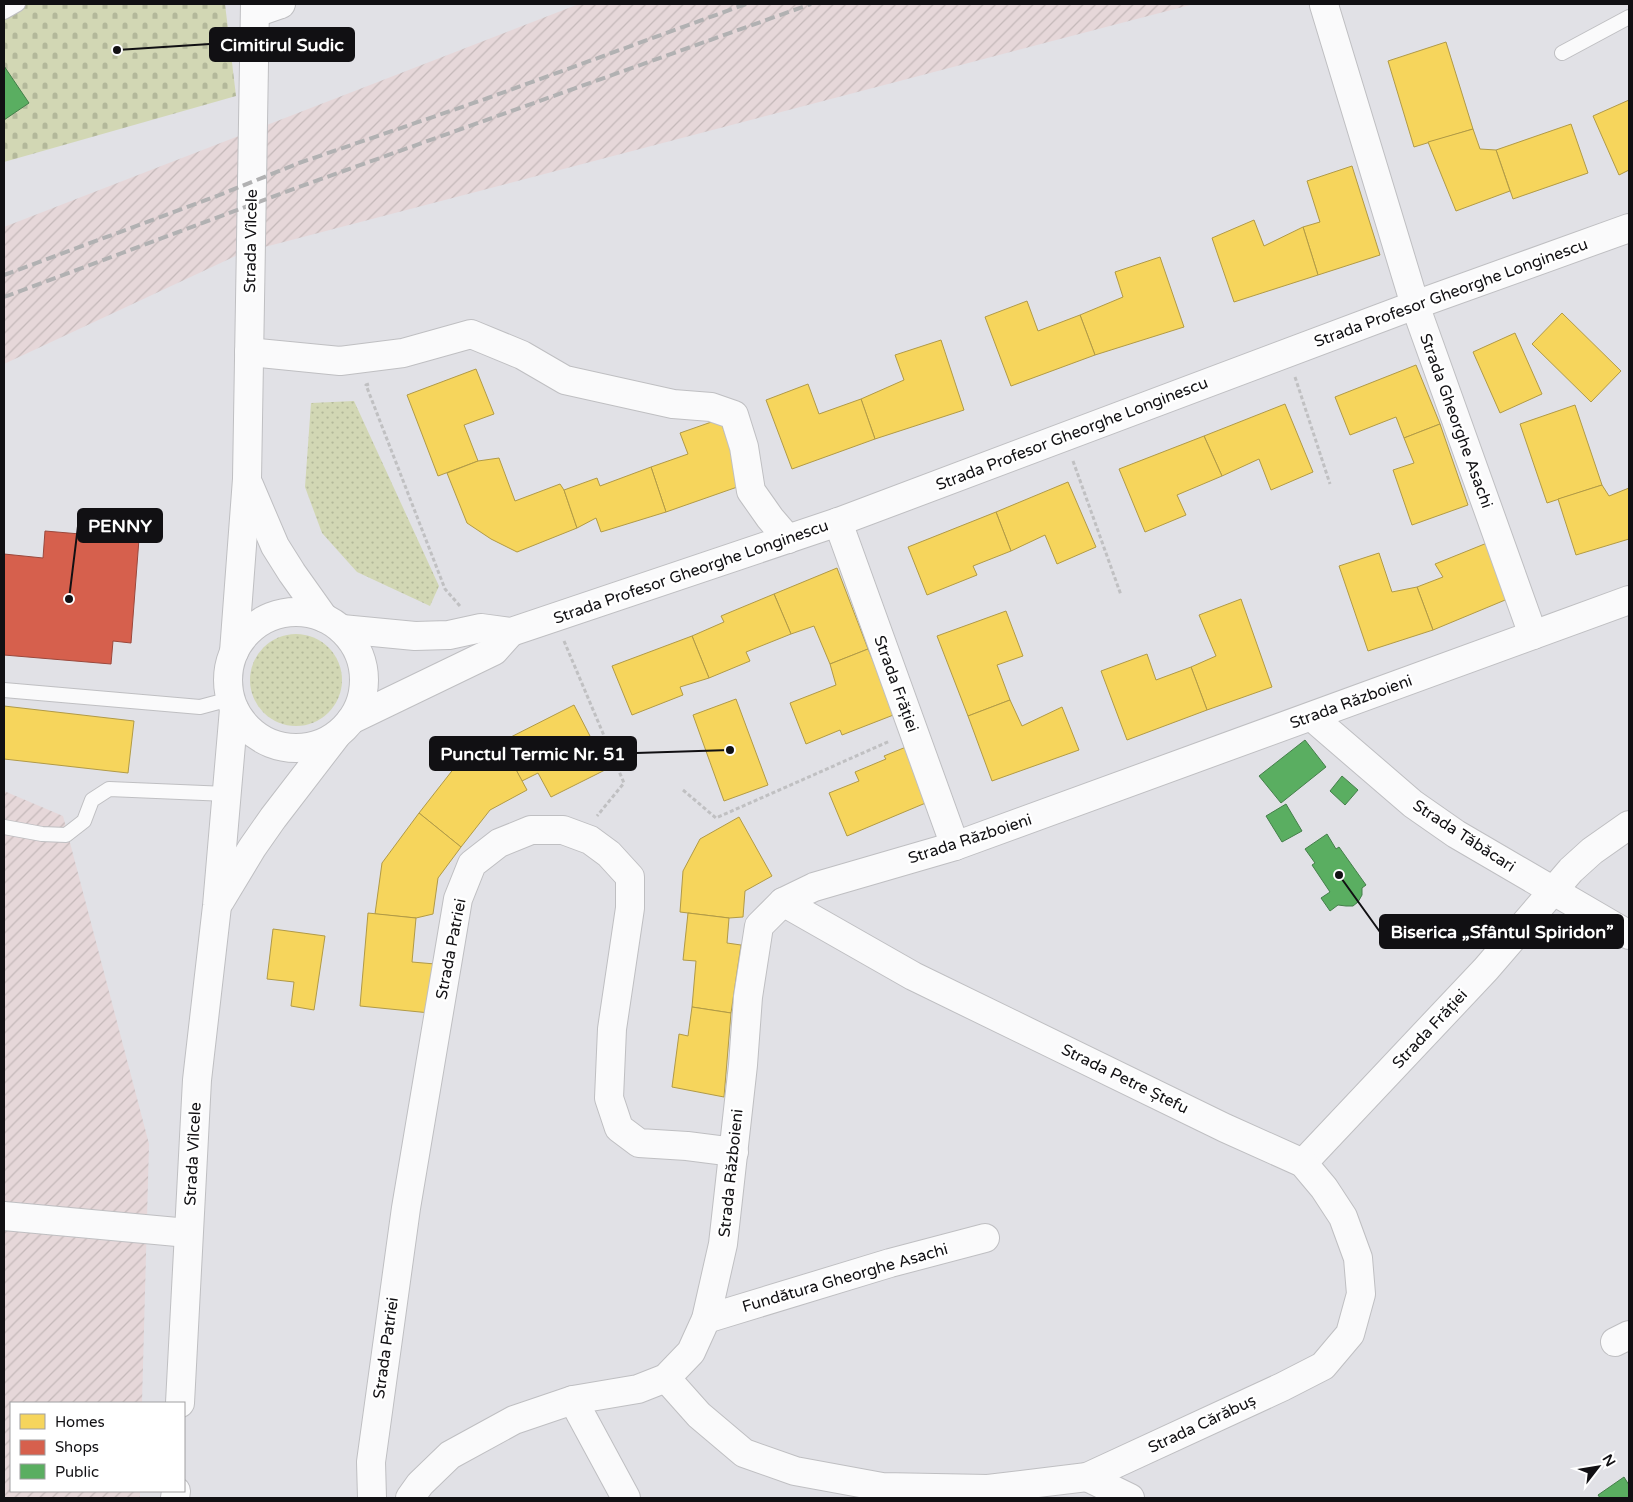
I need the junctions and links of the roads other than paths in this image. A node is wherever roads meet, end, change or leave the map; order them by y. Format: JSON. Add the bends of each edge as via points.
{"nodes":[{"id":1,"x":18,"y":4,"type":"edge"},
{"id":2,"x":281,"y":4,"type":"edge"},
{"id":3,"x":1325,"y":4,"type":"edge"},
{"id":4,"x":255,"y":9,"type":"edge"},
{"id":5,"x":4,"y":12,"type":"edge"},
{"id":6,"x":1629,"y":17,"type":"edge"},
{"id":7,"x":1562,"y":54,"type":"dead end"},
{"id":8,"x":1627,"y":234,"type":"edge"},
{"id":9,"x":1415,"y":305,"type":"junction"},
{"id":10,"x":249,"y":352,"type":"junction"},
{"id":11,"x":247,"y":478,"type":"junction"},
{"id":12,"x":838,"y":522,"type":"junction"},
{"id":13,"x":788,"y":538,"type":"junction"},
{"id":14,"x":1629,"y":600,"type":"edge"},
{"id":15,"x":333,"y":623,"type":"junction"},
{"id":16,"x":511,"y":632,"type":"junction"},
{"id":17,"x":1533,"y":635,"type":"junction"},
{"id":18,"x":234,"y":652,"type":"junction"},
{"id":19,"x":4,"y":690,"type":"edge"},
{"id":20,"x":232,"y":704,"type":"junction"},
{"id":21,"x":1312,"y":717,"type":"junction"},
{"id":22,"x":344,"y":728,"type":"junction"},
{"id":23,"x":227,"y":794,"type":"junction"},
{"id":24,"x":1629,"y":825,"type":"edge"},
{"id":25,"x":4,"y":827,"type":"edge"},
{"id":26,"x":955,"y":846,"type":"junction"},
{"id":27,"x":1554,"y":891,"type":"junction"},
{"id":28,"x":782,"y":902,"type":"junction"},
{"id":29,"x":217,"y":906,"type":"junction"},
{"id":30,"x":1629,"y":935,"type":"edge"},
{"id":31,"x":734,"y":1152,"type":"junction"},
{"id":32,"x":1302,"y":1163,"type":"junction"},
{"id":33,"x":4,"y":1216,"type":"edge"},
{"id":34,"x":188,"y":1232,"type":"junction"},
{"id":35,"x":986,"y":1238,"type":"dead end"},
{"id":36,"x":706,"y":1319,"type":"junction"},
{"id":37,"x":1350,"y":1334,"type":"joint"},
{"id":38,"x":666,"y":1378,"type":"junction"},
{"id":39,"x":573,"y":1400,"type":"junction"},
{"id":40,"x":180,"y":1402,"type":"edge"},
{"id":41,"x":1087,"y":1477,"type":"junction"},
{"id":42,"x":372,"y":1498,"type":"edge"},
{"id":43,"x":410,"y":1498,"type":"edge"},
{"id":44,"x":626,"y":1498,"type":"edge"},
{"id":45,"x":1130,"y":1498,"type":"edge"}],
"edges":[{"from":1,"to":5,"type":"lane"},
{"from":2,"to":4,"type":"street"},
{"from":3,"to":9,"type":"street","name":"Strada Gheorghe Asachi"},
{"from":4,"to":10,"type":"street","name":"Strada Vîlcele"},
{"from":6,"to":7,"type":"lane"},
{"from":8,"to":9,"type":"street","name":"Strada Profesor Gheorghe Longinescu"},
{"from":9,"to":12,"type":"street","name":"Strada Profesor Gheorghe Longinescu"},
{"from":9,"to":17,"type":"street","name":"Strada Gheorghe Asachi"},
{"from":10,"to":11,"type":"street","name":"Strada Vîlcele"},
{"from":10,"to":13,"type":"street","via":[[340,361],[403,353],[471,334],[522,355],[565,380],[673,404],[711,407],[734,415],[744,447],[751,491]]},
{"from":11,"to":15,"type":"street","name":"Strada Vîlcele","via":[[275,546],[292,573]]},
{"from":11,"to":18,"type":"street","name":"Strada Vîlcele"},
{"from":12,"to":13,"type":"street","name":"Strada Profesor Gheorghe Longinescu"},
{"from":12,"to":26,"type":"street","name":"Strada Frăției"},
{"from":13,"to":16,"type":"street","name":"Strada Profesor Gheorghe Longinescu"},
{"from":14,"to":17,"type":"street","name":"Strada Războieni"},
{"from":15,"to":16,"type":"street","name":"Strada Profesor Gheorghe Longinescu","via":[[415,636],[449,635],[481,628]]},
{"from":15,"to":18,"type":"street","via":[[303,612],[282,613],[262,620],[246,634]]},
{"from":15,"to":22,"type":"street","via":[[354,645],[362,663],[364,683],[360,703]]},
{"from":16,"to":22,"type":"street","via":[[494,651]]},
{"from":17,"to":21,"type":"street","name":"Strada Războieni"},
{"from":18,"to":20,"type":"street","via":[[228,675]]},
{"from":19,"to":20,"type":"lane","via":[[200,707]]},
{"from":20,"to":22,"type":"street","via":[[246,726],[261,738],[280,746],[299,748],[319,744]]},
{"from":20,"to":23,"type":"street","name":"Strada Vîlcele"},
{"from":21,"to":26,"type":"street","name":"Strada Războieni"},
{"from":21,"to":27,"type":"street","name":"Strada Tăbăcari","via":[[1412,804],[1456,834]]},
{"from":22,"to":29,"type":"street","name":"Strada Vîlcele","via":[[273,818]]},
{"from":23,"to":25,"type":"lane","via":[[109,789],[92,800],[84,821],[66,835]]},
{"from":23,"to":29,"type":"street","name":"Strada Vîlcele"},
{"from":24,"to":27,"type":"street","name":"Strada Frăției","via":[[1592,851]]},
{"from":26,"to":28,"type":"street","name":"Strada Războieni","via":[[814,887]]},
{"from":27,"to":30,"type":"street","name":"Strada Tăbăcari"},
{"from":27,"to":32,"type":"street","name":"Strada Frăției","via":[[1486,969]]},
{"from":28,"to":31,"type":"street","name":"Strada Războieni","via":[[759,926],[748,997]]},
{"from":28,"to":32,"type":"street","name":"Strada Petre Ștefu","via":[[913,976]]},
{"from":29,"to":34,"type":"street","name":"Strada Vîlcele","via":[[197,1080]]},
{"from":31,"to":36,"type":"street","name":"Strada Războieni","via":[[723,1244]]},
{"from":31,"to":42,"type":"street","name":"Strada Patriei","via":[[639,1143],[618,1128],[609,1098],[611,1049],[630,908],[630,877],[610,854],[582,836],[562,830],[531,830],[499,843],[472,864],[458,899],[406,1208],[371,1462]]},
{"from":32,"to":37,"type":"street","name":"Strada Petre Ștefu","via":[[1324,1188],[1343,1218],[1358,1258],[1361,1294]]},
{"from":33,"to":34,"type":"street"},
{"from":34,"to":40,"type":"street","name":"Strada Vîlcele"},
{"from":35,"to":36,"type":"street","name":"Fundătura Gheorghe Asachi","via":[[890,1263]]},
{"from":36,"to":38,"type":"street","name":"Strada Războieni","via":[[691,1352]]},
{"from":37,"to":41,"type":"street","name":"Strada Cărăbuș","via":[[1323,1366]]},
{"from":38,"to":39,"type":"street","via":[[638,1389]]},
{"from":38,"to":41,"type":"street","name":"Strada Cărăbuș","via":[[699,1415],[744,1453],[795,1471],[891,1488],[988,1489]]},
{"from":39,"to":43,"type":"street","via":[[514,1420],[450,1455]]},
{"from":39,"to":44,"type":"street"},
{"from":41,"to":45,"type":"street"}]}
